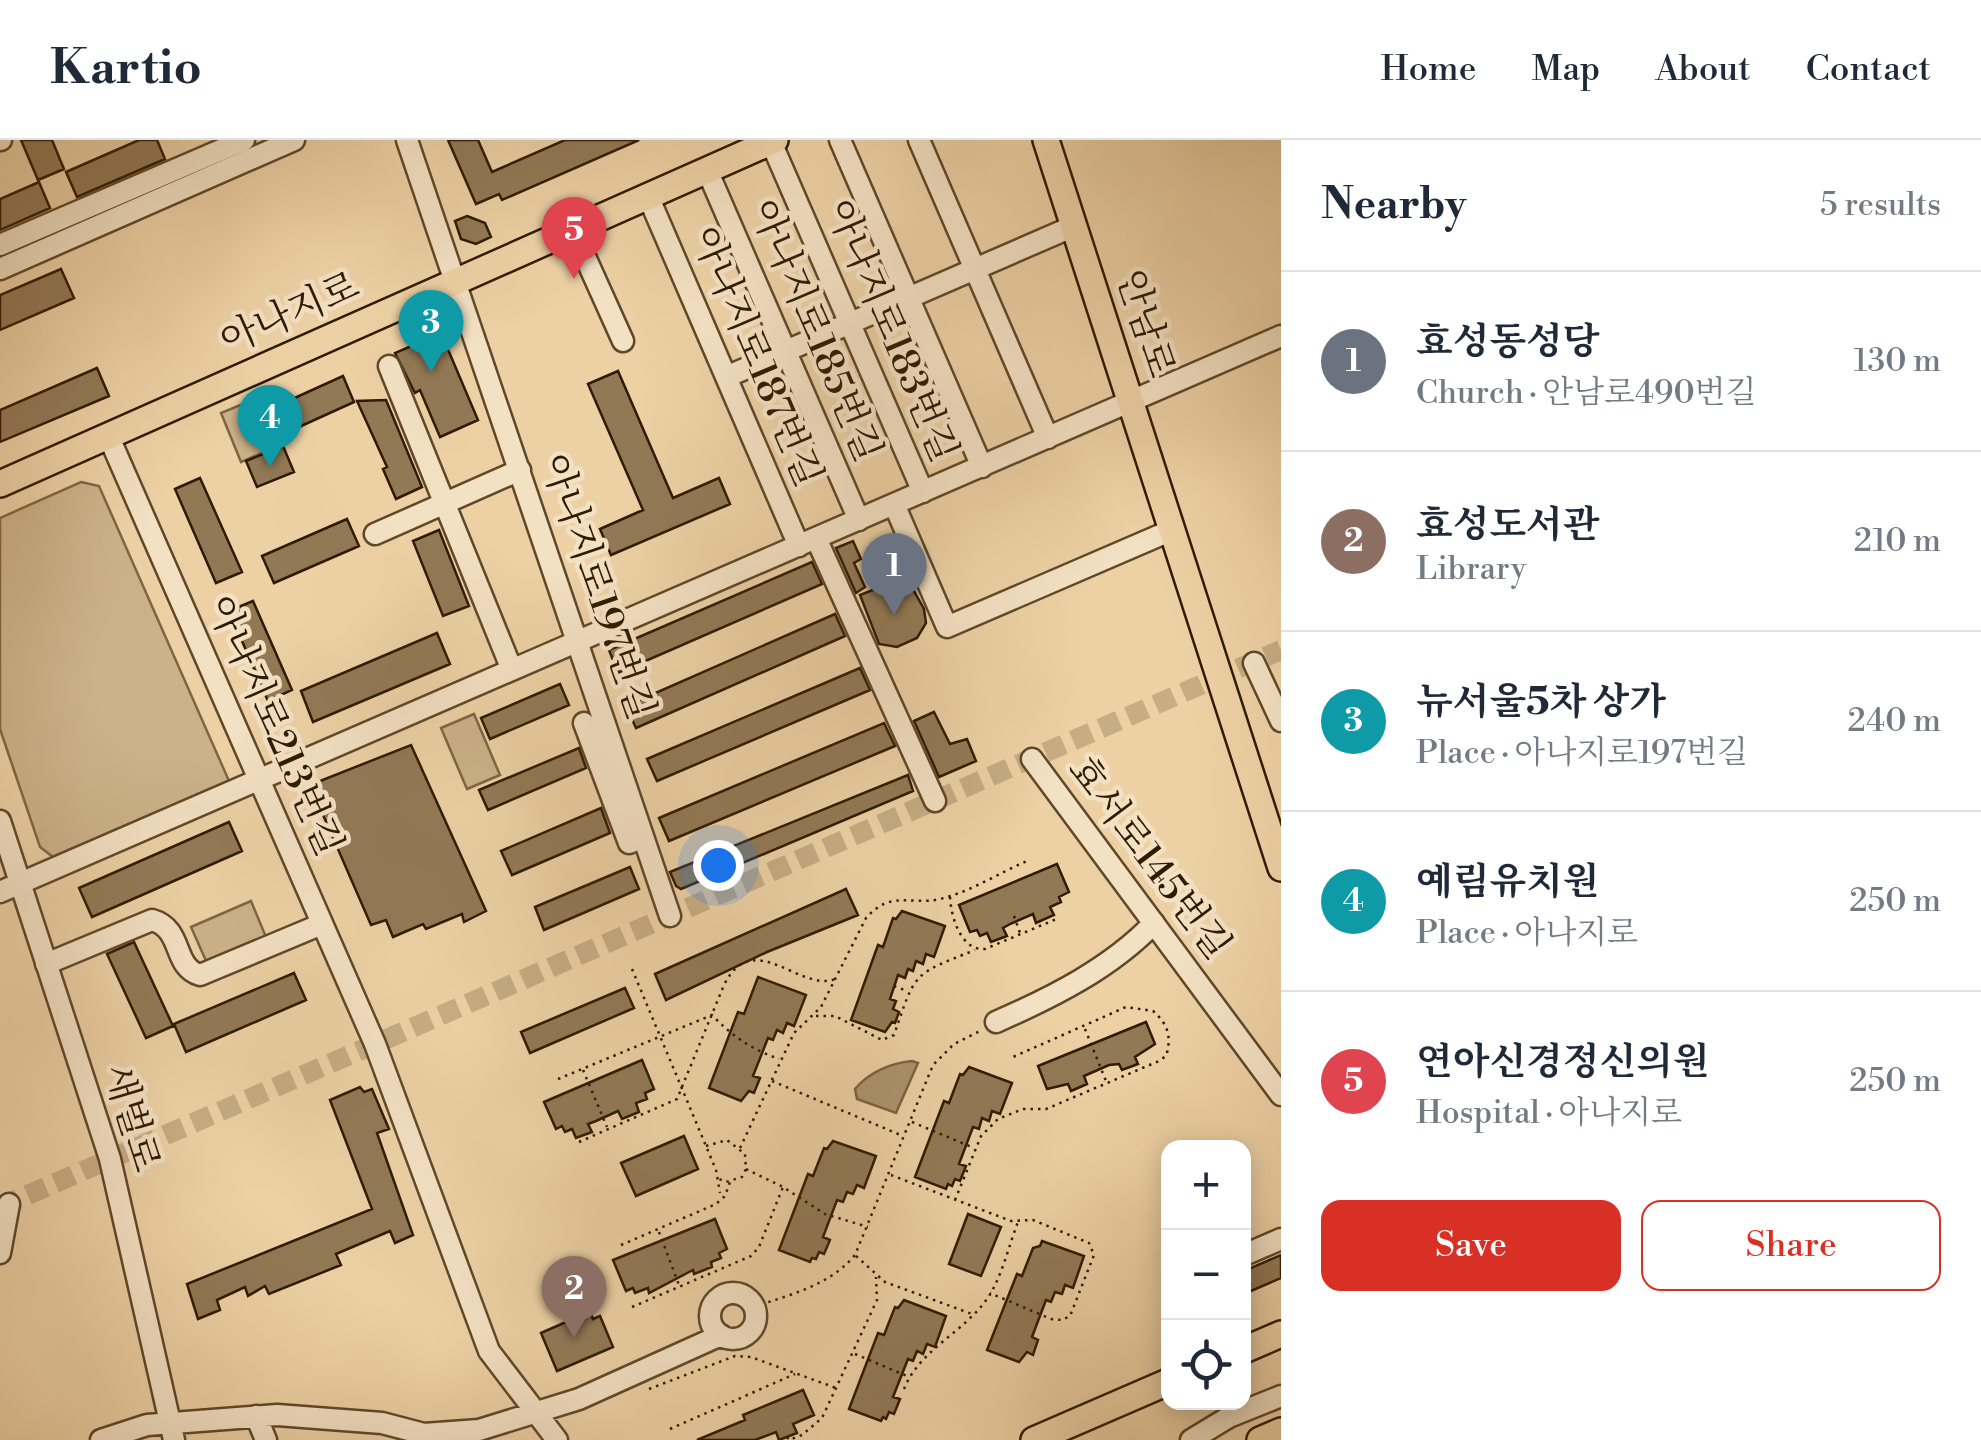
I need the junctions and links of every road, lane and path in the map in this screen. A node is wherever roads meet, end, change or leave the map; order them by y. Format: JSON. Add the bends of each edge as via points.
{"nodes":[{"id":1,"x":244,"y":140,"type":"edge"},
{"id":2,"x":294,"y":140,"type":"edge"},
{"id":3,"x":407,"y":140,"type":"edge"},
{"id":4,"x":840,"y":140,"type":"edge"},
{"id":5,"x":919,"y":140,"type":"edge"},
{"id":6,"x":1046,"y":140,"type":"edge"},
{"id":7,"x":773,"y":141,"type":"edge"},
{"id":8,"x":214,"y":146,"type":"edge"},
{"id":9,"x":708,"y":170,"type":"junction"},
{"id":10,"x":648,"y":196,"type":"junction"},
{"id":11,"x":1074,"y":226,"type":"junction"},
{"id":12,"x":572,"y":230,"type":"junction"},
{"id":13,"x":0,"y":246,"type":"edge"},
{"id":14,"x":0,"y":269,"type":"edge"},
{"id":15,"x":974,"y":269,"type":"junction"},
{"id":16,"x":456,"y":281,"type":"junction"},
{"id":17,"x":908,"y":298,"type":"junction"},
{"id":18,"x":850,"y":323,"type":"junction"},
{"id":19,"x":1281,"y":336,"type":"edge"},
{"id":20,"x":624,"y":341,"type":"dead end"},
{"id":21,"x":786,"y":351,"type":"junction"},
{"id":22,"x":388,"y":366,"type":"dead end"},
{"id":23,"x":726,"y":377,"type":"junction"},
{"id":24,"x":1130,"y":402,"type":"junction"},
{"id":25,"x":108,"y":436,"type":"junction"},
{"id":26,"x":1048,"y":438,"type":"junction"},
{"id":27,"x":982,"y":466,"type":"junction"},
{"id":28,"x":520,"y":470,"type":"junction"},
{"id":29,"x":0,"y":484,"type":"edge"},
{"id":30,"x":923,"y":492,"type":"junction"},
{"id":31,"x":444,"y":503,"type":"junction"},
{"id":32,"x":894,"y":504,"type":"junction"},
{"id":33,"x":859,"y":520,"type":"junction"},
{"id":34,"x":1172,"y":530,"type":"junction"},
{"id":35,"x":375,"y":534,"type":"dead end"},
{"id":36,"x":808,"y":542,"type":"junction"},
{"id":37,"x":579,"y":641,"type":"junction"},
{"id":38,"x":1254,"y":662,"type":"dead end"},
{"id":39,"x":512,"y":670,"type":"junction"},
{"id":40,"x":1281,"y":721,"type":"edge"},
{"id":41,"x":584,"y":723,"type":"dead end"},
{"id":42,"x":1032,"y":759,"type":"dead end"},
{"id":43,"x":259,"y":780,"type":"junction"},
{"id":44,"x":935,"y":801,"type":"dead end"},
{"id":45,"x":0,"y":822,"type":"edge"},
{"id":46,"x":643,"y":836,"type":"junction"},
{"id":47,"x":1277,"y":841,"type":"edge"},
{"id":48,"x":1027,"y":861,"type":"dead end"},
{"id":49,"x":1281,"y":868,"type":"edge"},
{"id":50,"x":20,"y":883,"type":"junction"},
{"id":51,"x":0,"y":892,"type":"edge"},
{"id":52,"x":950,"y":895,"type":"junction"},
{"id":53,"x":670,"y":916,"type":"dead end"},
{"id":54,"x":1014,"y":916,"type":"dead end"},
{"id":55,"x":1059,"y":918,"type":"dead end"},
{"id":56,"x":1154,"y":923,"type":"junction"},
{"id":57,"x":322,"y":924,"type":"junction"},
{"id":58,"x":1021,"y":934,"type":"junction"},
{"id":59,"x":975,"y":950,"type":"junction"},
{"id":60,"x":46,"y":964,"type":"junction"},
{"id":61,"x":632,"y":969,"type":"dead end"},
{"id":62,"x":836,"y":978,"type":"junction"},
{"id":63,"x":894,"y":986,"type":"dead end"},
{"id":64,"x":909,"y":992,"type":"junction"},
{"id":65,"x":712,"y":1014,"type":"junction"},
{"id":66,"x":814,"y":1016,"type":"junction"},
{"id":67,"x":996,"y":1022,"type":"joint"},
{"id":68,"x":1084,"y":1026,"type":"junction"},
{"id":69,"x":660,"y":1036,"type":"junction"},
{"id":70,"x":1013,"y":1057,"type":"dead end"},
{"id":71,"x":781,"y":1060,"type":"junction"},
{"id":72,"x":582,"y":1068,"type":"junction"},
{"id":73,"x":558,"y":1079,"type":"dead end"},
{"id":74,"x":771,"y":1081,"type":"junction"},
{"id":75,"x":1107,"y":1083,"type":"junction"},
{"id":76,"x":683,"y":1091,"type":"junction"},
{"id":77,"x":1281,"y":1095,"type":"edge"},
{"id":78,"x":911,"y":1122,"type":"junction"},
{"id":79,"x":608,"y":1130,"type":"junction"},
{"id":80,"x":905,"y":1137,"type":"junction"},
{"id":81,"x":579,"y":1142,"type":"dead end"},
{"id":82,"x":706,"y":1146,"type":"junction"},
{"id":83,"x":740,"y":1148,"type":"junction"},
{"id":84,"x":976,"y":1148,"type":"junction"},
{"id":85,"x":746,"y":1169,"type":"junction"},
{"id":86,"x":890,"y":1175,"type":"junction"},
{"id":87,"x":717,"y":1178,"type":"junction"},
{"id":88,"x":730,"y":1182,"type":"junction"},
{"id":89,"x":783,"y":1187,"type":"junction"},
{"id":90,"x":720,"y":1193,"type":"dead end"},
{"id":91,"x":955,"y":1200,"type":"junction"},
{"id":92,"x":8,"y":1204,"type":"dead end"},
{"id":93,"x":1019,"y":1221,"type":"junction"},
{"id":94,"x":869,"y":1227,"type":"junction"},
{"id":95,"x":658,"y":1229,"type":"junction"},
{"id":96,"x":1281,"y":1240,"type":"edge"},
{"id":97,"x":621,"y":1245,"type":"dead end"},
{"id":98,"x":1251,"y":1252,"type":"edge"},
{"id":99,"x":0,"y":1253,"type":"edge"},
{"id":100,"x":855,"y":1255,"type":"junction"},
{"id":101,"x":876,"y":1277,"type":"junction"},
{"id":102,"x":680,"y":1287,"type":"junction"},
{"id":103,"x":990,"y":1294,"type":"junction"},
{"id":104,"x":632,"y":1307,"type":"dead end"},
{"id":105,"x":754,"y":1307,"type":"junction"},
{"id":106,"x":974,"y":1314,"type":"junction"},
{"id":107,"x":721,"y":1336,"type":"junction"},
{"id":108,"x":1281,"y":1336,"type":"edge"},
{"id":109,"x":1251,"y":1347,"type":"edge"},
{"id":110,"x":852,"y":1353,"type":"junction"},
{"id":111,"x":796,"y":1374,"type":"junction"},
{"id":112,"x":909,"y":1376,"type":"junction"},
{"id":113,"x":1161,"y":1385,"type":"edge"},
{"id":114,"x":836,"y":1388,"type":"junction"},
{"id":115,"x":904,"y":1389,"type":"dead end"},
{"id":116,"x":634,"y":1395,"type":"dead end"},
{"id":117,"x":1281,"y":1396,"type":"edge"},
{"id":118,"x":536,"y":1412,"type":"junction"},
{"id":119,"x":256,"y":1416,"type":"junction"},
{"id":120,"x":670,"y":1430,"type":"dead end"},
{"id":121,"x":172,"y":1431,"type":"edge"},
{"id":122,"x":1281,"y":1431,"type":"edge"},
{"id":123,"x":493,"y":1433,"type":"edge"},
{"id":124,"x":787,"y":1437,"type":"dead end"},
{"id":125,"x":101,"y":1440,"type":"edge"},
{"id":126,"x":266,"y":1440,"type":"edge"},
{"id":127,"x":557,"y":1440,"type":"edge"},
{"id":128,"x":1034,"y":1440,"type":"edge"},
{"id":129,"x":1191,"y":1440,"type":"edge"},
{"id":130,"x":1260,"y":1440,"type":"edge"}],
"edges":[{"from":1,"to":8,"type":"street"},
{"from":2,"to":14,"type":"street"},
{"from":3,"to":16,"type":"street","name":"아나지로197번길"},
{"from":4,"to":17,"type":"street"},
{"from":5,"to":15,"type":"street"},
{"from":6,"to":11,"type":"main road","name":"안남로"},
{"from":7,"to":9,"type":"main road","name":"아나지로"},
{"from":7,"to":18,"type":"street","name":"아나지로183번길"},
{"from":8,"to":13,"type":"street"},
{"from":9,"to":10,"type":"main road","name":"아나지로"},
{"from":9,"to":21,"type":"street","name":"아나지로185번길"},
{"from":10,"to":12,"type":"main road","name":"아나지로"},
{"from":10,"to":23,"type":"street","name":"아나지로187번길"},
{"from":11,"to":15,"type":"street"},
{"from":11,"to":24,"type":"main road","name":"안남로"},
{"from":12,"to":16,"type":"main road","name":"아나지로"},
{"from":12,"to":20,"type":"street"},
{"from":15,"to":17,"type":"street"},
{"from":15,"to":26,"type":"street"},
{"from":16,"to":25,"type":"main road","name":"아나지로"},
{"from":16,"to":28,"type":"street","name":"아나지로197번길"},
{"from":17,"to":18,"type":"street"},
{"from":17,"to":27,"type":"street"},
{"from":18,"to":21,"type":"street"},
{"from":18,"to":30,"type":"street","name":"아나지로183번길"},
{"from":19,"to":24,"type":"street"},
{"from":21,"to":23,"type":"street"},
{"from":21,"to":33,"type":"street","name":"아나지로185번길"},
{"from":22,"to":31,"type":"street"},
{"from":23,"to":36,"type":"street","name":"아나지로187번길"},
{"from":24,"to":26,"type":"street"},
{"from":24,"to":34,"type":"main road","name":"안남로"},
{"from":25,"to":29,"type":"main road","name":"아나지로"},
{"from":25,"to":43,"type":"street","name":"아나지로213번길"},
{"from":26,"to":27,"type":"street"},
{"from":27,"to":30,"type":"street"},
{"from":28,"to":31,"type":"street"},
{"from":28,"to":37,"type":"street","name":"아나지로197번길"},
{"from":30,"to":32,"type":"street"},
{"from":31,"to":35,"type":"street"},
{"from":31,"to":39,"type":"street"},
{"from":32,"to":33,"type":"street"},
{"from":32,"to":34,"type":"street","via":[[947,627]]},
{"from":33,"to":36,"type":"street"},
{"from":34,"to":47,"type":"main road","name":"안남로"},
{"from":36,"to":37,"type":"street"},
{"from":36,"to":44,"type":"street","name":"아나지로187번길"},
{"from":37,"to":39,"type":"street"},
{"from":37,"to":46,"type":"street","name":"아나지로197번길"},
{"from":38,"to":40,"type":"street"},
{"from":39,"to":43,"type":"street"},
{"from":41,"to":46,"type":"street","via":[[629,843]]},
{"from":42,"to":56,"type":"street","name":"효서로145번길"},
{"from":43,"to":50,"type":"street"},
{"from":43,"to":57,"type":"street","name":"아나지로213번길"},
{"from":45,"to":50,"type":"street","name":"새벌로"},
{"from":46,"to":53,"type":"street","name":"아나지로197번길"},
{"from":47,"to":49,"type":"main road","name":"안남로"},
{"from":48,"to":52,"type":"path"},
{"from":50,"to":51,"type":"street"},
{"from":50,"to":60,"type":"street","name":"새벌로"},
{"from":52,"to":59,"type":"path","via":[[966,944]]},
{"from":52,"to":62,"type":"path","via":[[904,898],[874,909]]},
{"from":54,"to":58,"type":"path"},
{"from":55,"to":58,"type":"path"},
{"from":56,"to":67,"type":"street","via":[[1101,968]]},
{"from":56,"to":77,"type":"street","name":"효서로145번길"},
{"from":57,"to":60,"type":"street","via":[[200,975],[186,966],[170,930],[152,920]]},
{"from":57,"to":118,"type":"street","name":"아나지로213번길","via":[[375,1044],[489,1351]]},
{"from":58,"to":59,"type":"path"},
{"from":59,"to":64,"type":"path","via":[[920,975]]},
{"from":60,"to":121,"type":"street","name":"새벌로","via":[[110,1159]]},
{"from":61,"to":69,"type":"path"},
{"from":62,"to":65,"type":"path","via":[[822,982],[774,962],[743,964],[730,973]]},
{"from":62,"to":66,"type":"path"},
{"from":63,"to":64,"type":"path"},
{"from":64,"to":66,"type":"path","via":[[889,1039],[835,1016]]},
{"from":65,"to":69,"type":"path"},
{"from":65,"to":71,"type":"path","via":[[730,1034]]},
{"from":65,"to":76,"type":"path"},
{"from":66,"to":71,"type":"path","via":[[794,1032]]},
{"from":67,"to":78,"type":"path","via":[[940,1055]]},
{"from":68,"to":70,"type":"path"},
{"from":68,"to":75,"type":"path"},
{"from":68,"to":75,"type":"path","via":[[1136,1006],[1167,1027],[1166,1056]]},
{"from":69,"to":72,"type":"path"},
{"from":69,"to":76,"type":"path"},
{"from":71,"to":74,"type":"path"},
{"from":72,"to":73,"type":"path"},
{"from":72,"to":79,"type":"path"},
{"from":74,"to":80,"type":"path"},
{"from":74,"to":83,"type":"path"},
{"from":75,"to":84,"type":"path","via":[[1046,1108],[1009,1114],[988,1127]]},
{"from":76,"to":79,"type":"path","via":[[677,1100]]},
{"from":76,"to":82,"type":"path"},
{"from":78,"to":80,"type":"path"},
{"from":78,"to":84,"type":"path"},
{"from":79,"to":81,"type":"path"},
{"from":80,"to":86,"type":"path"},
{"from":82,"to":83,"type":"path","via":[[727,1140]]},
{"from":82,"to":87,"type":"path"},
{"from":83,"to":85,"type":"path"},
{"from":84,"to":91,"type":"path"},
{"from":85,"to":88,"type":"path"},
{"from":85,"to":89,"type":"path"},
{"from":86,"to":91,"type":"path"},
{"from":86,"to":94,"type":"path"},
{"from":87,"to":88,"type":"path"},
{"from":87,"to":90,"type":"path"},
{"from":88,"to":95,"type":"path","via":[[716,1204]]},
{"from":89,"to":94,"type":"path","via":[[825,1214]]},
{"from":89,"to":102,"type":"path","via":[[756,1253]]},
{"from":91,"to":93,"type":"path"},
{"from":92,"to":99,"type":"street"},
{"from":93,"to":103,"type":"path"},
{"from":93,"to":103,"type":"path","via":[[1033,1220],[1094,1249],[1070,1316],[1052,1319]]},
{"from":94,"to":100,"type":"path"},
{"from":95,"to":97,"type":"path"},
{"from":95,"to":102,"type":"path"},
{"from":96,"to":98,"type":"street"},
{"from":100,"to":101,"type":"path"},
{"from":100,"to":105,"type":"path","via":[[828,1280]]},
{"from":101,"to":106,"type":"path"},
{"from":101,"to":110,"type":"path","via":[[877,1300]]},
{"from":102,"to":104,"type":"path"},
{"from":103,"to":106,"type":"path"},
{"from":105,"to":107,"type":"street","via":[[748,1333]]},
{"from":105,"to":107,"type":"street","via":[[737,1294],[715,1301],[711,1324]]},
{"from":106,"to":112,"type":"path"},
{"from":107,"to":118,"type":"street","via":[[579,1400]]},
{"from":108,"to":109,"type":"main road"},
{"from":110,"to":112,"type":"path"},
{"from":110,"to":114,"type":"path"},
{"from":111,"to":114,"type":"path"},
{"from":111,"to":116,"type":"path","via":[[735,1356]]},
{"from":111,"to":120,"type":"path"},
{"from":112,"to":115,"type":"path"},
{"from":113,"to":128,"type":"main road"},
{"from":114,"to":124,"type":"path","via":[[822,1418]]},
{"from":117,"to":129,"type":"street"},
{"from":118,"to":123,"type":"street"},
{"from":118,"to":127,"type":"street","name":"아나지로213번길"},
{"from":119,"to":121,"type":"street"},
{"from":119,"to":123,"type":"street","via":[[382,1423],[424,1434]]},
{"from":119,"to":126,"type":"street"},
{"from":121,"to":125,"type":"street","via":[[147,1425]]},
{"from":122,"to":130,"type":"main road"}]}
